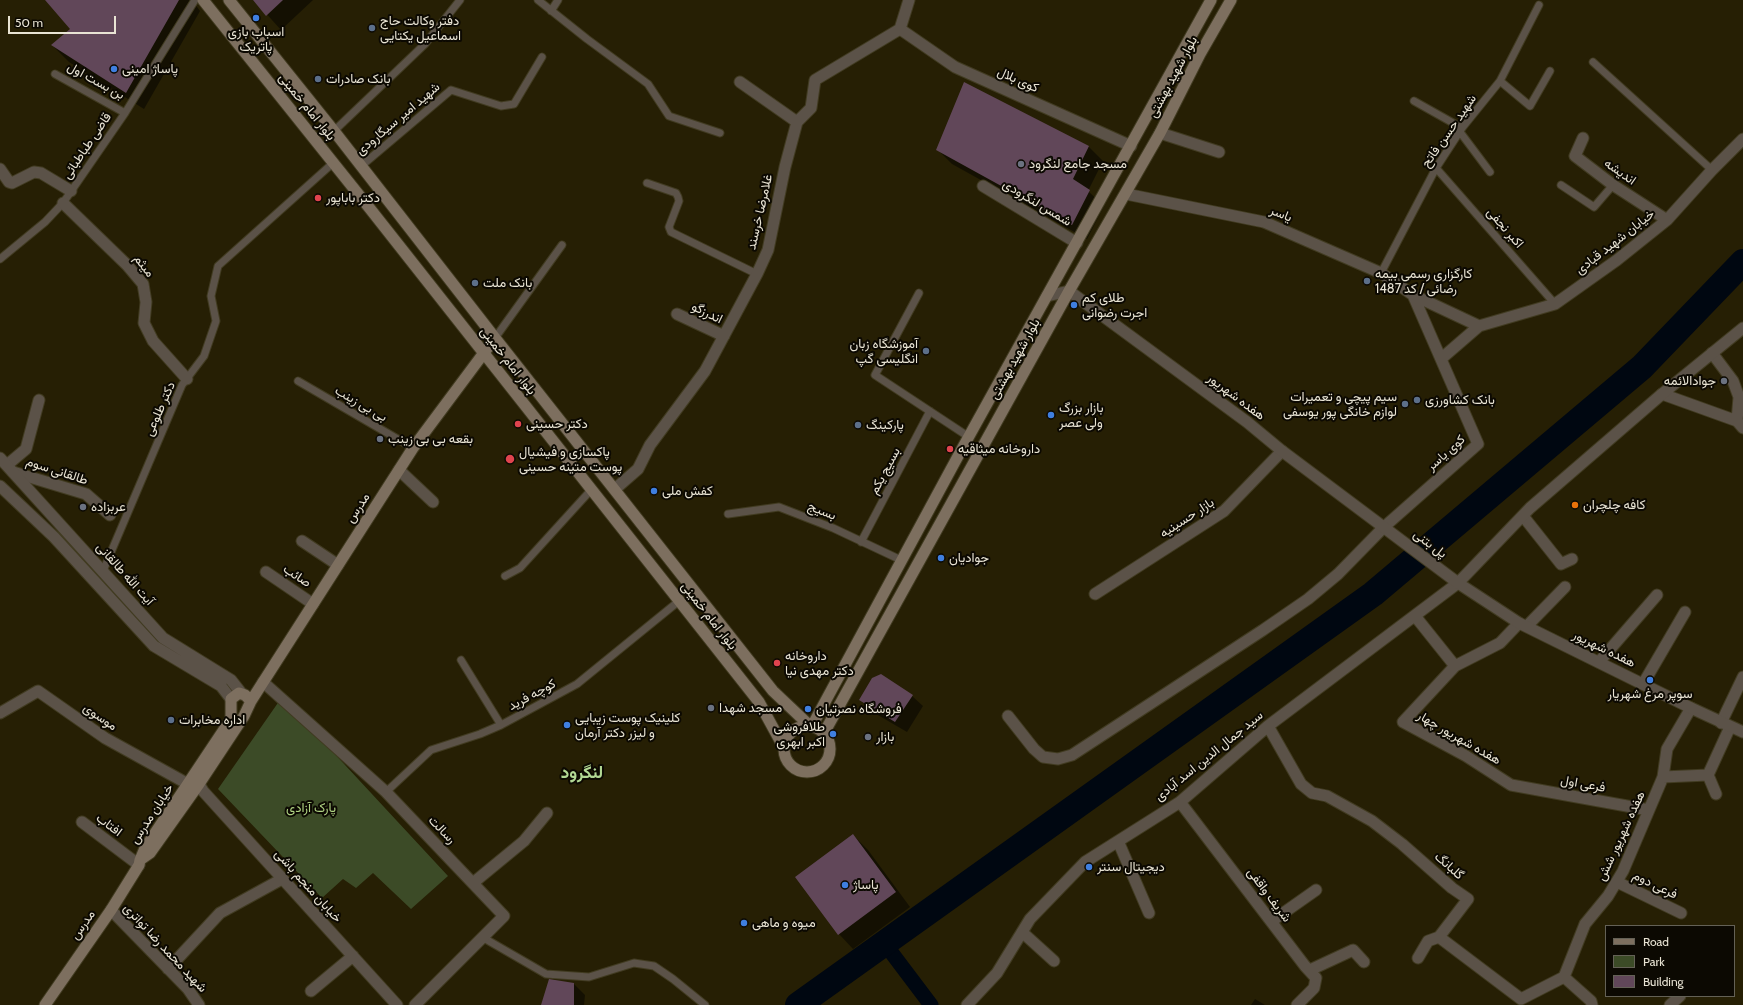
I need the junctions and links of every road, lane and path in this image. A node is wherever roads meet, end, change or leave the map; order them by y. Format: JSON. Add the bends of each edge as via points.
{"nodes":[{"id":1,"x":195,"y":0,"type":"edge"},
{"id":2,"x":203,"y":0,"type":"edge"},
{"id":3,"x":229,"y":0,"type":"edge"},
{"id":4,"x":460,"y":0,"type":"edge"},
{"id":5,"x":538,"y":0,"type":"edge"},
{"id":6,"x":558,"y":0,"type":"edge"},
{"id":7,"x":909,"y":0,"type":"edge"},
{"id":8,"x":1211,"y":0,"type":"edge"},
{"id":9,"x":1231,"y":0,"type":"edge"},
{"id":10,"x":1539,"y":5,"type":"dead end"},
{"id":11,"x":551,"y":11,"type":"junction"},
{"id":12,"x":900,"y":29,"type":"junction"},
{"id":13,"x":542,"y":57,"type":"dead end"},
{"id":14,"x":1593,"y":62,"type":"dead end"},
{"id":15,"x":1550,"y":71,"type":"dead end"},
{"id":16,"x":55,"y":74,"type":"dead end"},
{"id":17,"x":1500,"y":81,"type":"junction"},
{"id":18,"x":740,"y":82,"type":"dead end"},
{"id":19,"x":1414,"y":101,"type":"dead end"},
{"id":20,"x":124,"y":113,"type":"junction"},
{"id":21,"x":797,"y":122,"type":"junction"},
{"id":22,"x":1461,"y":130,"type":"junction"},
{"id":23,"x":334,"y":131,"type":"junction"},
{"id":24,"x":720,"y":133,"type":"dead end"},
{"id":25,"x":1160,"y":133,"type":"junction"},
{"id":26,"x":1583,"y":138,"type":"dead end"},
{"id":27,"x":1743,"y":140,"type":"edge"},
{"id":28,"x":1131,"y":146,"type":"junction"},
{"id":29,"x":1219,"y":152,"type":"dead end"},
{"id":30,"x":333,"y":163,"type":"junction"},
{"id":31,"x":360,"y":167,"type":"junction"},
{"id":32,"x":1436,"y":168,"type":"junction"},
{"id":33,"x":0,"y":169,"type":"edge"},
{"id":34,"x":1712,"y":170,"type":"junction"},
{"id":35,"x":1490,"y":172,"type":"dead end"},
{"id":36,"x":647,"y":183,"type":"dead end"},
{"id":37,"x":1561,"y":185,"type":"dead end"},
{"id":38,"x":1613,"y":185,"type":"junction"},
{"id":39,"x":983,"y":186,"type":"dead end"},
{"id":40,"x":71,"y":191,"type":"junction"},
{"id":41,"x":1126,"y":194,"type":"junction"},
{"id":42,"x":63,"y":203,"type":"junction"},
{"id":43,"x":1667,"y":220,"type":"junction"},
{"id":44,"x":1077,"y":243,"type":"junction"},
{"id":45,"x":562,"y":245,"type":"dead end"},
{"id":46,"x":0,"y":259,"type":"edge"},
{"id":47,"x":1380,"y":273,"type":"junction"},
{"id":48,"x":757,"y":274,"type":"junction"},
{"id":49,"x":1069,"y":291,"type":"junction"},
{"id":50,"x":919,"y":293,"type":"dead end"},
{"id":51,"x":1413,"y":295,"type":"junction"},
{"id":52,"x":1048,"y":296,"type":"junction"},
{"id":53,"x":1555,"y":304,"type":"junction"},
{"id":54,"x":678,"y":314,"type":"dead end"},
{"id":55,"x":1479,"y":326,"type":"junction"},
{"id":56,"x":1743,"y":328,"type":"edge"},
{"id":57,"x":724,"y":336,"type":"junction"},
{"id":58,"x":494,"y":338,"type":"junction"},
{"id":59,"x":483,"y":352,"type":"junction"},
{"id":60,"x":1712,"y":353,"type":"junction"},
{"id":61,"x":1442,"y":358,"type":"junction"},
{"id":62,"x":187,"y":379,"type":"junction"},
{"id":63,"x":298,"y":382,"type":"dead end"},
{"id":64,"x":1662,"y":394,"type":"junction"},
{"id":65,"x":39,"y":400,"type":"dead end"},
{"id":66,"x":930,"y":411,"type":"junction"},
{"id":67,"x":1740,"y":425,"type":"edge"},
{"id":68,"x":969,"y":437,"type":"junction"},
{"id":69,"x":413,"y":448,"type":"junction"},
{"id":70,"x":1282,"y":451,"type":"junction"},
{"id":71,"x":6,"y":465,"type":"edge"},
{"id":72,"x":399,"y":470,"type":"junction"},
{"id":73,"x":0,"y":486,"type":"edge"},
{"id":74,"x":615,"y":489,"type":"junction"},
{"id":75,"x":591,"y":490,"type":"junction"},
{"id":76,"x":433,"y":502,"type":"dead end"},
{"id":77,"x":728,"y":514,"type":"dead end"},
{"id":78,"x":110,"y":515,"type":"dead end"},
{"id":79,"x":1523,"y":516,"type":"junction"},
{"id":80,"x":1384,"y":527,"type":"junction"},
{"id":81,"x":302,"y":541,"type":"dead end"},
{"id":82,"x":861,"y":542,"type":"junction"},
{"id":83,"x":1572,"y":559,"type":"dead end"},
{"id":84,"x":902,"y":560,"type":"junction"},
{"id":85,"x":338,"y":565,"type":"junction"},
{"id":86,"x":103,"y":571,"type":"junction"},
{"id":87,"x":266,"y":572,"type":"dead end"},
{"id":88,"x":505,"y":576,"type":"dead end"},
{"id":89,"x":1458,"y":583,"type":"junction"},
{"id":90,"x":1565,"y":587,"type":"dead end"},
{"id":91,"x":1095,"y":594,"type":"dead end"},
{"id":92,"x":1657,"y":595,"type":"dead end"},
{"id":93,"x":679,"y":601,"type":"junction"},
{"id":94,"x":313,"y":604,"type":"junction"},
{"id":95,"x":1685,"y":612,"type":"dead end"},
{"id":96,"x":1415,"y":616,"type":"junction"},
{"id":97,"x":1523,"y":625,"type":"junction"},
{"id":98,"x":461,"y":660,"type":"dead end"},
{"id":99,"x":1599,"y":662,"type":"junction"},
{"id":100,"x":1455,"y":666,"type":"junction"},
{"id":101,"x":1743,"y":677,"type":"edge"},
{"id":102,"x":263,"y":682,"type":"junction"},
{"id":103,"x":1642,"y":684,"type":"junction"},
{"id":104,"x":246,"y":697,"type":"junction"},
{"id":105,"x":231,"y":699,"type":"junction"},
{"id":106,"x":1691,"y":708,"type":"junction"},
{"id":107,"x":0,"y":713,"type":"edge"},
{"id":108,"x":1008,"y":716,"type":"dead end"},
{"id":109,"x":501,"y":725,"type":"junction"},
{"id":110,"x":1726,"y":725,"type":"junction"},
{"id":111,"x":811,"y":726,"type":"junction"},
{"id":112,"x":1268,"y":726,"type":"junction"},
{"id":113,"x":1743,"y":732,"type":"edge"},
{"id":114,"x":824,"y":733,"type":"junction"},
{"id":115,"x":783,"y":746,"type":"junction"},
{"id":116,"x":1708,"y":775,"type":"junction"},
{"id":117,"x":1663,"y":777,"type":"junction"},
{"id":118,"x":194,"y":784,"type":"junction"},
{"id":119,"x":1511,"y":785,"type":"joint"},
{"id":120,"x":386,"y":792,"type":"junction"},
{"id":121,"x":1716,"y":794,"type":"dead end"},
{"id":122,"x":1180,"y":802,"type":"junction"},
{"id":123,"x":1649,"y":810,"type":"junction"},
{"id":124,"x":547,"y":813,"type":"dead end"},
{"id":125,"x":82,"y":822,"type":"dead end"},
{"id":126,"x":1118,"y":841,"type":"junction"},
{"id":127,"x":140,"y":862,"type":"junction"},
{"id":128,"x":282,"y":879,"type":"junction"},
{"id":129,"x":1617,"y":882,"type":"junction"},
{"id":130,"x":473,"y":883,"type":"junction"},
{"id":131,"x":1316,"y":890,"type":"dead end"},
{"id":132,"x":111,"y":910,"type":"junction"},
{"id":133,"x":1149,"y":913,"type":"dead end"},
{"id":134,"x":1681,"y":913,"type":"dead end"},
{"id":135,"x":1272,"y":921,"type":"junction"},
{"id":136,"x":1022,"y":932,"type":"junction"},
{"id":137,"x":482,"y":937,"type":"junction"},
{"id":138,"x":1439,"y":937,"type":"junction"},
{"id":139,"x":353,"y":956,"type":"junction"},
{"id":140,"x":1418,"y":958,"type":"dead end"},
{"id":141,"x":1054,"y":961,"type":"dead end"},
{"id":142,"x":1364,"y":962,"type":"dead end"},
{"id":143,"x":168,"y":969,"type":"junction"},
{"id":144,"x":1310,"y":970,"type":"junction"},
{"id":145,"x":1564,"y":977,"type":"junction"},
{"id":146,"x":311,"y":991,"type":"dead end"},
{"id":147,"x":1679,"y":997,"type":"edge"},
{"id":148,"x":968,"y":1004,"type":"edge"},
{"id":149,"x":45,"y":1005,"type":"edge"},
{"id":150,"x":199,"y":1005,"type":"edge"},
{"id":151,"x":397,"y":1005,"type":"edge"},
{"id":152,"x":415,"y":1005,"type":"edge"},
{"id":153,"x":704,"y":1005,"type":"edge"},
{"id":154,"x":1297,"y":1005,"type":"edge"},
{"id":155,"x":1592,"y":1005,"type":"edge"},
{"id":156,"x":1670,"y":1005,"type":"edge"}],
"edges":[{"from":1,"to":20,"type":"lane","name":"قاضی طباطبائی"},
{"from":2,"to":30,"type":"main road","name":"بلوار امام خمینی"},
{"from":3,"to":23,"type":"main road","name":"بلوار امام خمینی"},
{"from":4,"to":23,"type":"lane","via":[[425,44]]},
{"from":5,"to":11,"type":"lane"},
{"from":6,"to":11,"type":"lane"},
{"from":7,"to":12,"type":"street"},
{"from":8,"to":28,"type":"main road","name":"بلوار شهید بهشتی"},
{"from":9,"to":25,"type":"main road","name":"بلوار شهید بهشتی"},
{"from":10,"to":17,"type":"lane","name":"شهید حسن فاتح"},
{"from":11,"to":24,"type":"lane","via":[[648,84],[669,116]]},
{"from":12,"to":21,"type":"street","name":"غلامرضا خرسند","via":[[815,80],[811,108]]},
{"from":12,"to":28,"type":"street","name":"کوی بلال","via":[[955,67]]},
{"from":13,"to":31,"type":"lane","name":"شهید امیر سیگارودی","via":[[514,104],[501,106],[451,90]]},
{"from":14,"to":34,"type":"lane"},
{"from":15,"to":17,"type":"lane","via":[[1530,106]]},
{"from":16,"to":20,"type":"lane","name":"بن بست اول"},
{"from":17,"to":22,"type":"lane","name":"شهید حسن فاتح"},
{"from":18,"to":21,"type":"street"},
{"from":19,"to":22,"type":"lane"},
{"from":20,"to":40,"type":"lane","name":"قاضی طباطبائی"},
{"from":21,"to":48,"type":"street","name":"غلامرضا خرسند","via":[[768,250]]},
{"from":22,"to":32,"type":"lane","name":"شهید حسن فاتح"},
{"from":22,"to":35,"type":"lane"},
{"from":23,"to":31,"type":"main road","name":"بلوار امام خمینی"},
{"from":25,"to":29,"type":"street"},
{"from":25,"to":41,"type":"main road","name":"بلوار شهید بهشتی"},
{"from":26,"to":38,"type":"street","name":"اندیشه","via":[[1575,156]]},
{"from":27,"to":34,"type":"street","name":"خیابان شهید قبادی"},
{"from":28,"to":44,"type":"main road","name":"بلوار شهید بهشتی"},
{"from":30,"to":59,"type":"main road","name":"بلوار امام خمینی"},
{"from":30,"to":62,"type":"lane","name":"دکتر طلوعی","via":[[218,266],[211,296],[216,321],[204,356]]},
{"from":31,"to":58,"type":"main road","name":"بلوار امام خمینی"},
{"from":32,"to":47,"type":"lane","name":"شهید حسن فاتح"},
{"from":32,"to":53,"type":"lane","name":"اکبر نجفی"},
{"from":33,"to":40,"type":"street","via":[[12,183],[34,172],[41,172]]},
{"from":34,"to":43,"type":"street","name":"خیابان شهید قبادی"},
{"from":36,"to":48,"type":"lane","via":[[678,196],[679,201],[669,227],[672,232]]},
{"from":37,"to":38,"type":"lane","via":[[1594,207]]},
{"from":38,"to":43,"type":"street","name":"اندیشه"},
{"from":39,"to":44,"type":"street","name":"شمس لنگرودی"},
{"from":40,"to":42,"type":"lane","name":"قاضی طباطبائی"},
{"from":41,"to":47,"type":"street","name":"یاسر","via":[[1264,222]]},
{"from":41,"to":49,"type":"main road","name":"بلوار شهید بهشتی"},
{"from":42,"to":46,"type":"lane","name":"قاضی طباطبائی","via":[[45,222]]},
{"from":42,"to":62,"type":"street","name":"میثم","via":[[143,284],[146,302],[144,323],[153,340]]},
{"from":43,"to":53,"type":"street","name":"خیابان شهید قبادی"},
{"from":44,"to":52,"type":"main road","name":"بلوار شهید بهشتی"},
{"from":45,"to":58,"type":"lane"},
{"from":47,"to":51,"type":"street","name":"یاسر"},
{"from":48,"to":57,"type":"street","name":"غلامرضا خرسند"},
{"from":49,"to":52,"type":"street"},
{"from":49,"to":70,"type":"street","name":"هفده شهریور","via":[[1247,422]]},
{"from":49,"to":114,"type":"main road","name":"بلوار شهید بهشتی"},
{"from":50,"to":66,"type":"lane","via":[[875,375]]},
{"from":51,"to":55,"type":"street","name":"یاسر"},
{"from":51,"to":61,"type":"street","name":"کوی یاسر"},
{"from":52,"to":68,"type":"main road","name":"بلوار شهید بهشتی"},
{"from":53,"to":55,"type":"street","name":"خیابان شهید قبادی"},
{"from":54,"to":57,"type":"street","name":"اندرزگو"},
{"from":55,"to":61,"type":"street"},
{"from":56,"to":60,"type":"street","name":"سید جمال الدین اسد آبادی"},
{"from":57,"to":74,"type":"street","name":"غلامرضا خرسند","via":[[705,370],[650,445],[638,469]]},
{"from":58,"to":59,"type":"main road","name":"مدرس"},
{"from":58,"to":74,"type":"main road","name":"بلوار امام خمینی"},
{"from":59,"to":69,"type":"main road","name":"مدرس"},
{"from":59,"to":75,"type":"main road","name":"بلوار امام خمینی"},
{"from":60,"to":64,"type":"street","name":"سید جمال الدین اسد آبادی"},
{"from":60,"to":67,"type":"street","via":[[1733,381],[1739,397]]},
{"from":61,"to":80,"type":"street","name":"کوی یاسر","via":[[1478,444]]},
{"from":62,"to":86,"type":"lane","name":"دکتر طلوعی","via":[[182,385]]},
{"from":63,"to":69,"type":"lane","name":"بی بی زینب"},
{"from":64,"to":67,"type":"street"},
{"from":64,"to":79,"type":"street","name":"سید جمال الدین اسد آبادی"},
{"from":65,"to":71,"type":"street","via":[[26,449]]},
{"from":66,"to":68,"type":"lane"},
{"from":66,"to":82,"type":"lane","name":"بسیج یکم"},
{"from":68,"to":84,"type":"main road","name":"بلوار شهید بهشتی"},
{"from":69,"to":72,"type":"main road","name":"مدرس"},
{"from":70,"to":80,"type":"street","name":"هفده شهریور"},
{"from":70,"to":91,"type":"street","name":"بازار حسینیه","via":[[1224,511]]},
{"from":71,"to":78,"type":"street","name":"طالقانی سوم","via":[[86,494]]},
{"from":71,"to":86,"type":"street","name":"آیت الله طالقانی"},
{"from":72,"to":76,"type":"street"},
{"from":72,"to":85,"type":"main road","name":"مدرس"},
{"from":73,"to":105,"type":"street","name":"آیت الله طالقانی","via":[[54,537],[154,646],[221,686]]},
{"from":74,"to":111,"type":"main road","name":"بلوار امام خمینی","via":[[773,691]]},
{"from":75,"to":88,"type":"lane","via":[[520,568]]},
{"from":75,"to":93,"type":"main road","name":"بلوار امام خمینی"},
{"from":77,"to":82,"type":"lane","name":"بسیج","via":[[779,507]]},
{"from":79,"to":83,"type":"street","via":[[1561,564]]},
{"from":79,"to":89,"type":"street","name":"سید جمال الدین اسد آبادی"},
{"from":80,"to":89,"type":"street","name":"پل بتنی"},
{"from":80,"to":108,"type":"street","via":[[1338,574],[1308,599],[1072,755],[1058,759],[1043,757]]},
{"from":81,"to":85,"type":"street"},
{"from":82,"to":84,"type":"lane","name":"بسیج"},
{"from":84,"to":111,"type":"main road","name":"بلوار شهید بهشتی"},
{"from":85,"to":94,"type":"main road","name":"مدرس"},
{"from":86,"to":104,"type":"street","name":"آیت الله طالقانی","via":[[163,638],[230,680]]},
{"from":87,"to":94,"type":"street","name":"صائب"},
{"from":89,"to":96,"type":"street","name":"سید جمال الدین اسد آبادی"},
{"from":89,"to":97,"type":"street","name":"هفده شهریور"},
{"from":90,"to":97,"type":"street","name":"هفده شهریور چهار"},
{"from":92,"to":99,"type":"street"},
{"from":93,"to":109,"type":"lane","name":"کوچه فرید","via":[[578,684]]},
{"from":93,"to":115,"type":"main road","name":"بلوار امام خمینی","via":[[759,702]]},
{"from":94,"to":102,"type":"main road","name":"مدرس"},
{"from":95,"to":103,"type":"street"},
{"from":96,"to":100,"type":"street"},
{"from":96,"to":112,"type":"street","name":"سید جمال الدین اسد آبادی"},
{"from":97,"to":99,"type":"street","name":"هفده شهریور"},
{"from":97,"to":100,"type":"street","name":"هفده شهریور چهار","via":[[1500,643]]},
{"from":98,"to":109,"type":"lane"},
{"from":99,"to":103,"type":"street","name":"هفده شهریور"},
{"from":100,"to":119,"type":"street","name":"هفده شهریور چهار","via":[[1403,722],[1466,756]]},
{"from":101,"to":110,"type":"street"},
{"from":102,"to":104,"type":"main road","name":"خیابان مدرس"},
{"from":102,"to":120,"type":"street","name":"رسالت"},
{"from":103,"to":106,"type":"street","name":"هفده شهریور"},
{"from":104,"to":105,"type":"main road","via":[[235,694]]},
{"from":104,"to":118,"type":"main road","name":"خیابان مدرس","via":[[244,716]]},
{"from":105,"to":118,"type":"main road","name":"خیابان مدرس","via":[[231,719]]},
{"from":106,"to":110,"type":"street","name":"هفده شهریور"},
{"from":106,"to":117,"type":"street","name":"هفده شهریور شش","via":[[1667,749]]},
{"from":107,"to":118,"type":"street","name":"موسوی","via":[[38,690],[105,738]]},
{"from":109,"to":120,"type":"lane","name":"کوچه فرید","via":[[431,750]]},
{"from":110,"to":113,"type":"street","name":"هفده شهریور"},
{"from":110,"to":116,"type":"street"},
{"from":111,"to":114,"type":"main road"},
{"from":111,"to":115,"type":"main road","via":[[800,726],[792,730]]},
{"from":112,"to":122,"type":"street","name":"سید جمال الدین اسد آبادی"},
{"from":112,"to":138,"type":"street","name":"گلبانگ","via":[[1301,784],[1312,792],[1328,796],[1372,821],[1468,900]]},
{"from":114,"to":115,"type":"main road","via":[[828,738],[830,752],[823,765],[811,772],[790,766]]},
{"from":116,"to":117,"type":"street"},
{"from":116,"to":121,"type":"street"},
{"from":117,"to":123,"type":"street","name":"هفده شهریور شش"},
{"from":118,"to":127,"type":"main road","name":"خیابان مدرس","via":[[145,848]]},
{"from":118,"to":128,"type":"street","name":"خیابان منجم باشی"},
{"from":119,"to":123,"type":"street","name":"فرعی اول"},
{"from":120,"to":130,"type":"street","name":"رسالت"},
{"from":122,"to":126,"type":"street","name":"سید جمال الدین اسد آبادی"},
{"from":122,"to":135,"type":"street","name":"شریف واقفی"},
{"from":123,"to":129,"type":"street","name":"هفده شهریور شش"},
{"from":124,"to":130,"type":"street","via":[[524,841]]},
{"from":125,"to":127,"type":"street","name":"افتاب"},
{"from":126,"to":133,"type":"street"},
{"from":126,"to":136,"type":"street","name":"سید جمال الدین اسد آبادی","via":[[1085,862],[1030,918]]},
{"from":127,"to":132,"type":"main road","name":"مدرس"},
{"from":128,"to":139,"type":"street","name":"خیابان منجم باشی"},
{"from":128,"to":143,"type":"street","via":[[220,913]]},
{"from":129,"to":134,"type":"street","name":"فرعی دوم"},
{"from":129,"to":145,"type":"street","name":"هفده شهریور شش","via":[[1584,924]]},
{"from":130,"to":137,"type":"street","name":"رسالت","via":[[504,916]]},
{"from":131,"to":135,"type":"street"},
{"from":132,"to":143,"type":"street","name":"شهید محمد رضا تواتری"},
{"from":132,"to":149,"type":"main road","name":"مدرس"},
{"from":135,"to":144,"type":"street","name":"شریف واقفی"},
{"from":136,"to":141,"type":"street"},
{"from":136,"to":148,"type":"street","name":"سید جمال الدین اسد آبادی","via":[[997,973]]},
{"from":137,"to":152,"type":"street","name":"رسالت"},
{"from":137,"to":153,"type":"lane","via":[[546,974],[589,977],[634,963],[654,966]]},
{"from":138,"to":140,"type":"street","via":[[1428,941]]},
{"from":138,"to":145,"type":"street","via":[[1521,999]]},
{"from":139,"to":146,"type":"street"},
{"from":139,"to":151,"type":"street","name":"خیابان منجم باشی"},
{"from":142,"to":144,"type":"street","via":[[1353,950]]},
{"from":143,"to":150,"type":"street","name":"شهید محمد رضا تواتری","via":[[188,989]]},
{"from":144,"to":154,"type":"street","name":"شریف واقفی","via":[[1316,978],[1314,988]]},
{"from":145,"to":155,"type":"street","via":[[1591,1001]]},
{"from":147,"to":156,"type":"street"}]}
